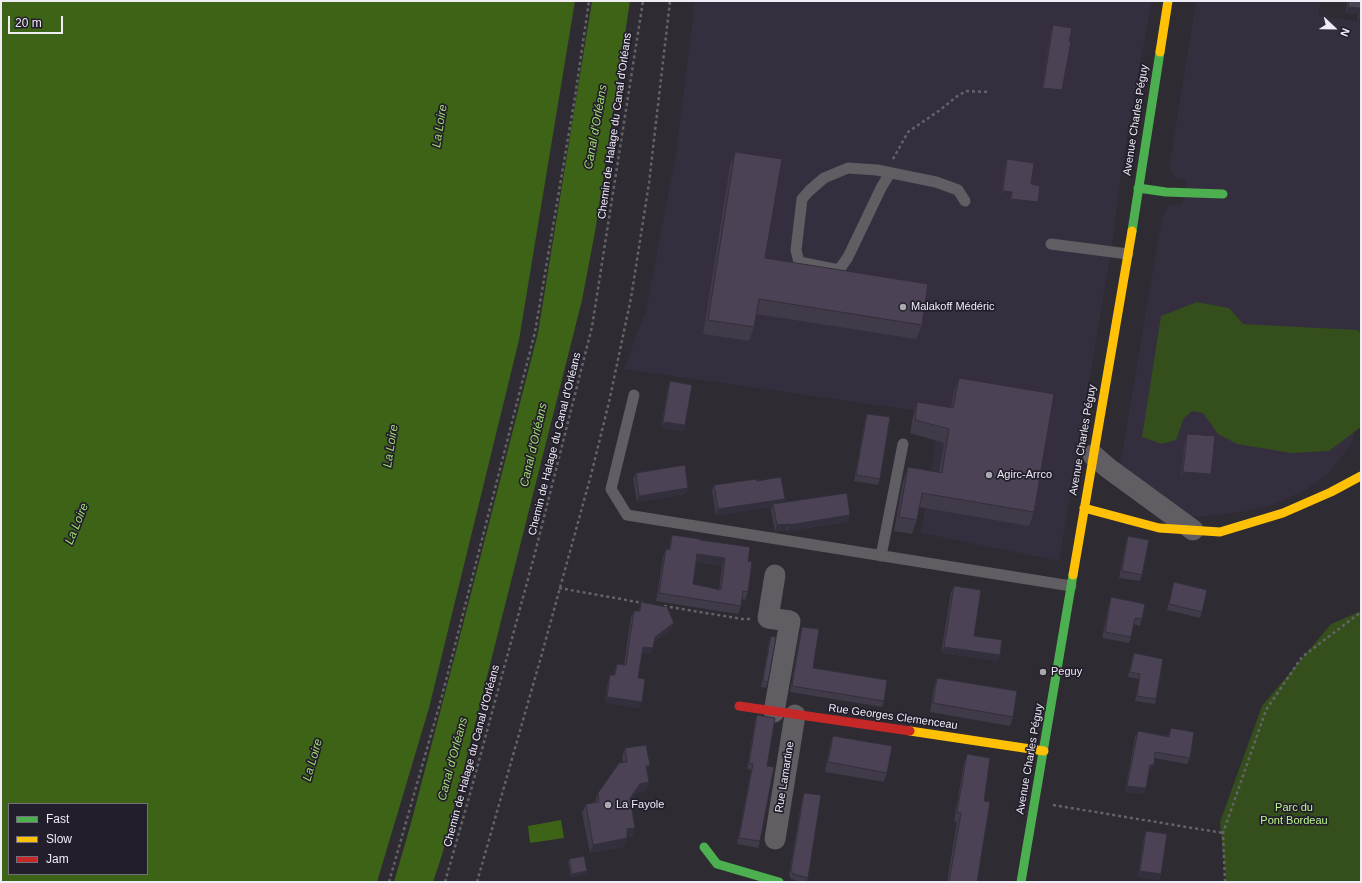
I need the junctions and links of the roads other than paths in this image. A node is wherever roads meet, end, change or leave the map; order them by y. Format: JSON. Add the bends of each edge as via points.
{"nodes":[{"id":1,"x":1168,"y":1,"type":"edge"},
{"id":2,"x":888,"y":172,"type":"junction"},
{"id":3,"x":1138,"y":188,"type":"junction"},
{"id":4,"x":1223,"y":194,"type":"dead end"},
{"id":5,"x":965,"y":201,"type":"dead end"},
{"id":6,"x":1051,"y":244,"type":"dead end"},
{"id":7,"x":1128,"y":254,"type":"junction"},
{"id":8,"x":634,"y":396,"type":"dead end"},
{"id":9,"x":903,"y":444,"type":"dead end"},
{"id":10,"x":1093,"y":455,"type":"junction"},
{"id":11,"x":1361,"y":476,"type":"edge"},
{"id":12,"x":1084,"y":508,"type":"junction"},
{"id":13,"x":1193,"y":530,"type":"junction"},
{"id":14,"x":881,"y":556,"type":"junction"},
{"id":15,"x":775,"y":575,"type":"dead end"},
{"id":16,"x":1071,"y":586,"type":"junction"},
{"id":17,"x":739,"y":706,"type":"dead end"},
{"id":18,"x":774,"y":712,"type":"junction"},
{"id":19,"x":795,"y":715,"type":"junction"},
{"id":20,"x":1044,"y":751,"type":"junction"},
{"id":21,"x":775,"y":839,"type":"dead end"},
{"id":22,"x":704,"y":847,"type":"dead end"},
{"id":23,"x":779,"y":882,"type":"edge"},
{"id":24,"x":1021,"y":882,"type":"edge"}],
"edges":[{"from":1,"to":3,"type":"main road","name":"Avenue Charles Péguy"},
{"from":2,"to":2,"type":"lane","via":[[848,168],[824,178],[809,190],[802,199],[796,250],[799,262],[839,270],[848,257]]},
{"from":2,"to":5,"type":"lane","via":[[936,182],[958,190]]},
{"from":3,"to":4,"type":"main road","via":[[1166,192]]},
{"from":3,"to":7,"type":"main road","name":"Avenue Charles Péguy"},
{"from":6,"to":7,"type":"lane"},
{"from":7,"to":10,"type":"main road","name":"Avenue Charles Péguy"},
{"from":8,"to":14,"type":"lane","via":[[611,489],[627,515]]},
{"from":9,"to":14,"type":"lane"},
{"from":10,"to":12,"type":"main road","name":"Avenue Charles Péguy"},
{"from":10,"to":13,"type":"street"},
{"from":11,"to":13,"type":"main road","via":[[1297,507],[1252,523],[1220,532]]},
{"from":12,"to":13,"type":"main road","via":[[1159,528]]},
{"from":12,"to":16,"type":"main road","name":"Avenue Charles Péguy"},
{"from":14,"to":16,"type":"lane"},
{"from":15,"to":18,"type":"street","via":[[768,618],[790,621]]},
{"from":16,"to":20,"type":"main road","name":"Avenue Charles Péguy"},
{"from":17,"to":18,"type":"main road","name":"Rue Georges Clemenceau"},
{"from":18,"to":19,"type":"main road","name":"Rue Georges Clemenceau"},
{"from":19,"to":20,"type":"main road","name":"Rue Georges Clemenceau"},
{"from":19,"to":21,"type":"street","name":"Rue Lamartine"},
{"from":20,"to":24,"type":"main road","name":"Avenue Charles Péguy"},
{"from":22,"to":23,"type":"main road","via":[[717,864]]}]}
